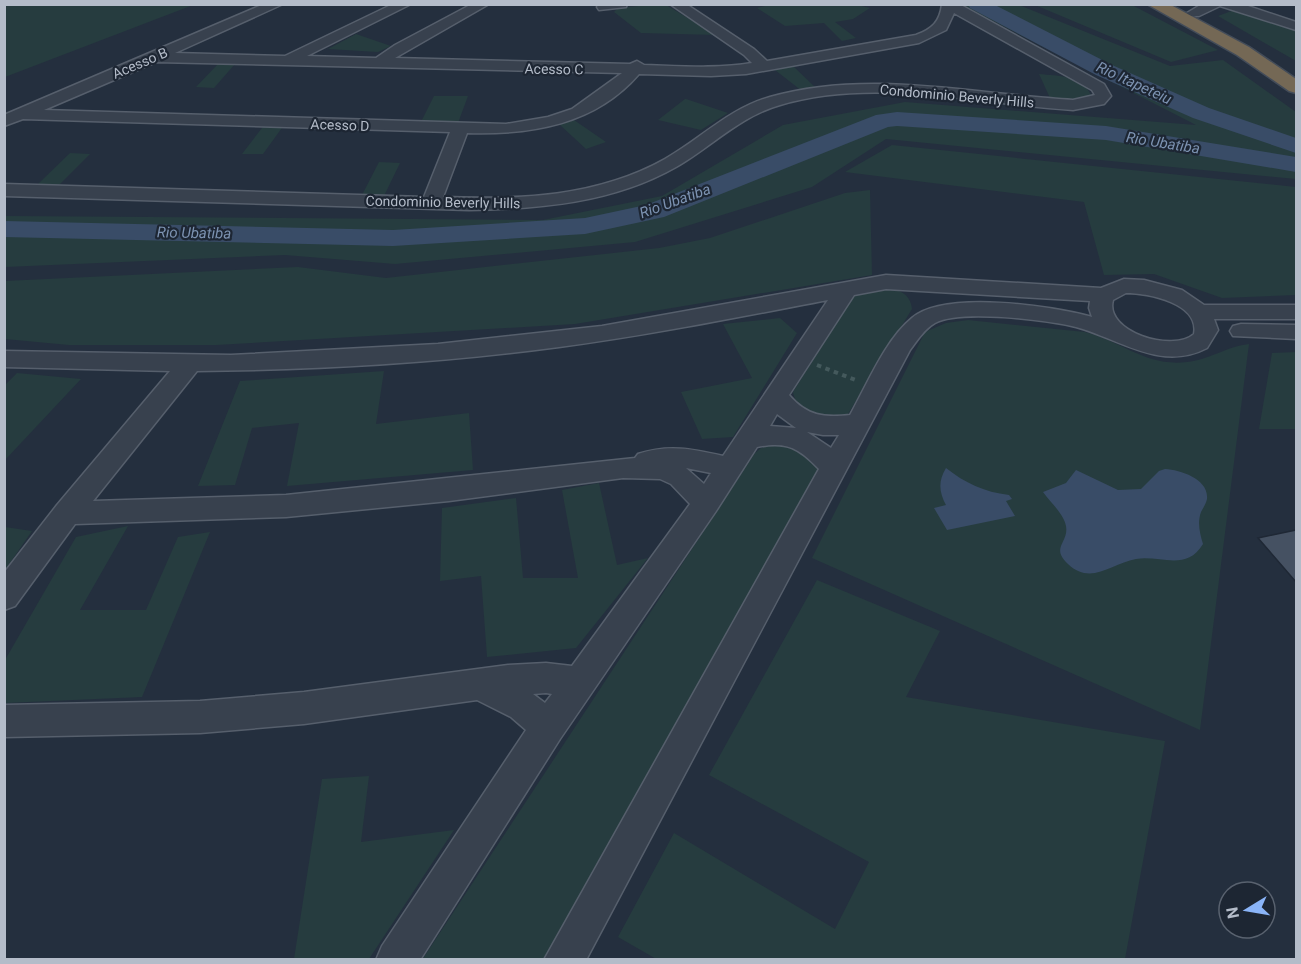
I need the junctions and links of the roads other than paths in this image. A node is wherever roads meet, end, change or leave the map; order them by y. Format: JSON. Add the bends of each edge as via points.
{"nodes":[{"id":1,"x":277,"y":4,"type":"edge"},
{"id":2,"x":405,"y":4,"type":"edge"},
{"id":3,"x":483,"y":4,"type":"edge"},
{"id":4,"x":621,"y":4,"type":"edge"},
{"id":5,"x":676,"y":4,"type":"edge"},
{"id":6,"x":936,"y":4,"type":"edge"},
{"id":7,"x":1155,"y":4,"type":"edge"},
{"id":8,"x":1175,"y":4,"type":"edge"},
{"id":9,"x":1215,"y":4,"type":"edge"},
{"id":10,"x":1226,"y":4,"type":"edge"},
{"id":11,"x":604,"y":7,"type":"dead end"},
{"id":12,"x":947,"y":10,"type":"edge"},
{"id":13,"x":1194,"y":14,"type":"junction"},
{"id":14,"x":1296,"y":26,"type":"edge"},
{"id":15,"x":400,"y":48,"type":"junction"},
{"id":16,"x":182,"y":53,"type":"junction"},
{"id":17,"x":318,"y":56,"type":"junction"},
{"id":18,"x":428,"y":60,"type":"junction"},
{"id":19,"x":380,"y":62,"type":"junction"},
{"id":20,"x":761,"y":63,"type":"junction"},
{"id":21,"x":636,"y":68,"type":"junction"},
{"id":22,"x":1296,"y":75,"type":"edge"},
{"id":23,"x":1296,"y":87,"type":"edge"},
{"id":24,"x":22,"y":114,"type":"junction"},
{"id":25,"x":4,"y":121,"type":"edge"},
{"id":26,"x":460,"y":129,"type":"junction"},
{"id":27,"x":4,"y":190,"type":"edge"},
{"id":28,"x":432,"y":202,"type":"junction"},
{"id":29,"x":901,"y":283,"type":"junction"},
{"id":30,"x":971,"y":288,"type":"junction"},
{"id":31,"x":846,"y":290,"type":"junction"},
{"id":32,"x":1037,"y":292,"type":"junction"},
{"id":33,"x":1103,"y":295,"type":"junction"},
{"id":34,"x":747,"y":308,"type":"junction"},
{"id":35,"x":973,"y":311,"type":"junction"},
{"id":36,"x":1296,"y":312,"type":"edge"},
{"id":37,"x":1043,"y":315,"type":"junction"},
{"id":38,"x":929,"y":316,"type":"junction"},
{"id":39,"x":1202,"y":321,"type":"junction"},
{"id":40,"x":822,"y":324,"type":"junction"},
{"id":41,"x":1296,"y":332,"type":"edge"},
{"id":42,"x":1121,"y":334,"type":"junction"},
{"id":43,"x":4,"y":359,"type":"edge"},
{"id":44,"x":190,"y":363,"type":"junction"},
{"id":45,"x":777,"y":396,"type":"junction"},
{"id":46,"x":859,"y":423,"type":"junction"},
{"id":47,"x":747,"y":440,"type":"junction"},
{"id":48,"x":729,"y":467,"type":"junction"},
{"id":49,"x":834,"y":467,"type":"junction"},
{"id":50,"x":623,"y":468,"type":"junction"},
{"id":51,"x":706,"y":503,"type":"junction"},
{"id":52,"x":67,"y":513,"type":"junction"},
{"id":53,"x":4,"y":597,"type":"edge"},
{"id":54,"x":580,"y":683,"type":"junction"},
{"id":55,"x":481,"y":685,"type":"junction"},
{"id":56,"x":4,"y":721,"type":"edge"},
{"id":57,"x":548,"y":728,"type":"junction"},
{"id":58,"x":396,"y":960,"type":"edge"},
{"id":59,"x":564,"y":960,"type":"edge"}],
"edges":[{"from":1,"to":16,"type":"street","name":"Acesso B"},
{"from":2,"to":17,"type":"street"},
{"from":3,"to":15,"type":"street"},
{"from":4,"to":11,"type":"street"},
{"from":5,"to":20,"type":"street"},
{"from":6,"to":20,"type":"street","name":"Acesso C","via":[[931,24],[913,33]]},
{"from":7,"to":23,"type":"highway","via":[[1243,51]]},
{"from":8,"to":13,"type":"highway"},
{"from":9,"to":13,"type":"street"},
{"from":10,"to":14,"type":"street"},
{"from":12,"to":20,"type":"street","name":"Acesso C","via":[[936,32],[919,39]]},
{"from":12,"to":28,"type":"street","name":"Condominio Beverly Hills","via":[[988,25],[1098,87],[1103,96],[1092,103],[1073,105],[894,89],[801,96],[741,114],[663,167],[603,190],[528,204]]},
{"from":13,"to":22,"type":"highway"},
{"from":15,"to":18,"type":"street"},
{"from":15,"to":19,"type":"street"},
{"from":16,"to":17,"type":"street","name":"Acesso C","via":[[289,59]]},
{"from":16,"to":24,"type":"street","name":"Acesso B","via":[[154,57]]},
{"from":17,"to":19,"type":"street","name":"Acesso C"},
{"from":18,"to":19,"type":"street","name":"Acesso C"},
{"from":18,"to":21,"type":"street","name":"Acesso C"},
{"from":19,"to":21,"type":"street","name":"Acesso C"},
{"from":20,"to":21,"type":"street","name":"Acesso C","via":[[711,71]]},
{"from":21,"to":26,"type":"street","name":"Acesso D","via":[[623,82],[578,113],[561,119],[506,129]]},
{"from":24,"to":25,"type":"street","name":"Acesso B"},
{"from":24,"to":26,"type":"street","name":"Acesso D"},
{"from":26,"to":28,"type":"street"},
{"from":27,"to":28,"type":"street","name":"Condominio Beverly Hills"},
{"from":29,"to":30,"type":"street"},
{"from":29,"to":31,"type":"street","via":[[868,284]]},
{"from":29,"to":38,"type":"street"},
{"from":30,"to":32,"type":"street"},
{"from":30,"to":35,"type":"street","via":[[975,299]]},
{"from":31,"to":34,"type":"street"},
{"from":31,"to":40,"type":"street"},
{"from":32,"to":33,"type":"street"},
{"from":32,"to":37,"type":"street","via":[[1035,303]]},
{"from":33,"to":39,"type":"street","via":[[1124,286],[1148,287],[1173,294]]},
{"from":33,"to":42,"type":"street","via":[[1099,304],[1101,314]]},
{"from":34,"to":40,"type":"street","via":[[792,313]]},
{"from":34,"to":44,"type":"street","via":[[518,344],[322,360]]},
{"from":35,"to":37,"type":"street"},
{"from":35,"to":38,"type":"street"},
{"from":36,"to":39,"type":"street"},
{"from":37,"to":42,"type":"street","via":[[1078,320]]},
{"from":38,"to":46,"type":"street","via":[[900,347]]},
{"from":39,"to":41,"type":"street"},
{"from":39,"to":42,"type":"street","via":[[1203,339],[1196,345],[1169,350]]},
{"from":40,"to":45,"type":"street"},
{"from":43,"to":44,"type":"street"},
{"from":44,"to":52,"type":"street"},
{"from":45,"to":46,"type":"street","via":[[787,411],[816,426]]},
{"from":45,"to":47,"type":"street"},
{"from":46,"to":49,"type":"street"},
{"from":47,"to":48,"type":"street"},
{"from":47,"to":49,"type":"street","via":[[771,434],[789,435],[806,441]]},
{"from":48,"to":50,"type":"street","via":[[670,457]]},
{"from":48,"to":51,"type":"street"},
{"from":49,"to":59,"type":"street"},
{"from":50,"to":51,"type":"street","via":[[663,469],[680,477]]},
{"from":50,"to":52,"type":"street","via":[[286,506]]},
{"from":51,"to":54,"type":"street"},
{"from":52,"to":53,"type":"street"},
{"from":54,"to":55,"type":"street","via":[[529,679]]},
{"from":54,"to":57,"type":"street"},
{"from":55,"to":56,"type":"street","via":[[200,717]]},
{"from":55,"to":57,"type":"street","via":[[523,706]]},
{"from":57,"to":58,"type":"street"}]}
